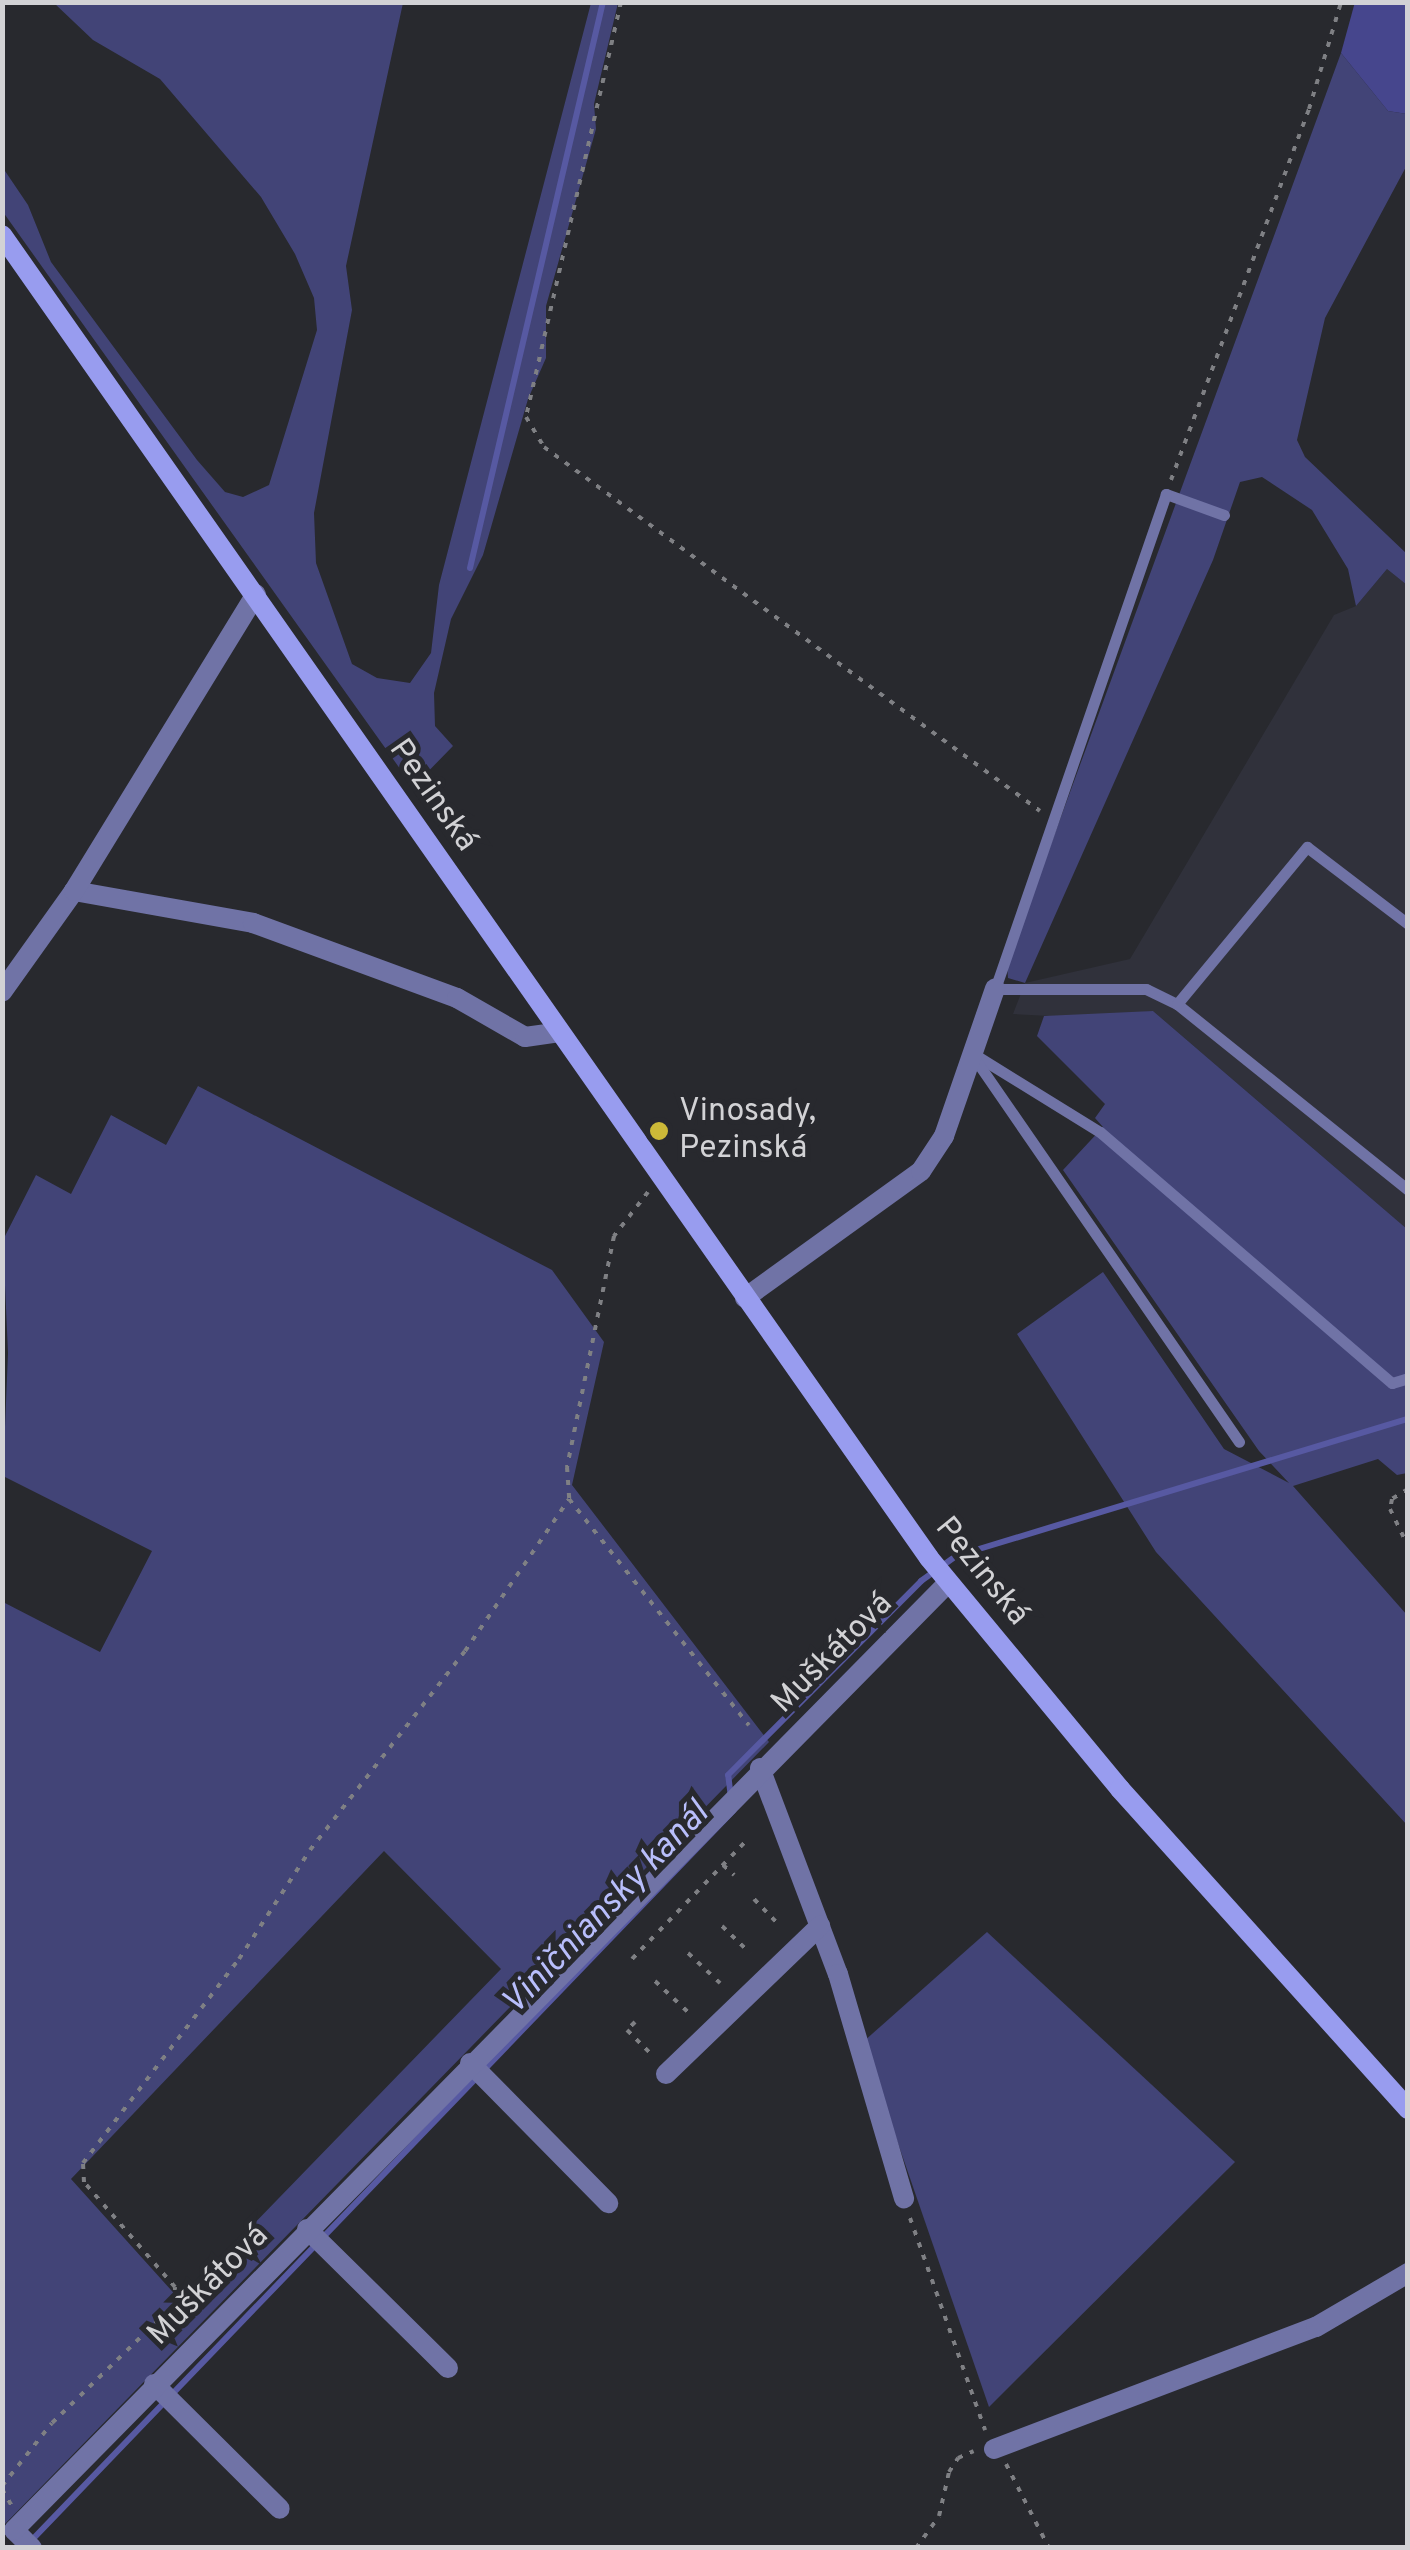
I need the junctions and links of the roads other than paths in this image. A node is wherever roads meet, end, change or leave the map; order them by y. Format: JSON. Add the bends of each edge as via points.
{"nodes":[{"id":1,"x":2,"y":235,"type":"edge"},
{"id":2,"x":1224,"y":515,"type":"dead end"},
{"id":3,"x":256,"y":594,"type":"junction"},
{"id":4,"x":74,"y":891,"type":"junction"},
{"id":5,"x":1408,"y":924,"type":"edge"},
{"id":6,"x":995,"y":989,"type":"junction"},
{"id":7,"x":2,"y":992,"type":"edge"},
{"id":8,"x":1177,"y":1004,"type":"junction"},
{"id":9,"x":560,"y":1032,"type":"junction"},
{"id":10,"x":972,"y":1053,"type":"junction"},
{"id":11,"x":1408,"y":1190,"type":"edge"},
{"id":12,"x":744,"y":1298,"type":"junction"},
{"id":13,"x":1408,"y":1378,"type":"edge"},
{"id":14,"x":1239,"y":1442,"type":"dead end"},
{"id":15,"x":939,"y":1571,"type":"junction"},
{"id":16,"x":760,"y":1768,"type":"junction"},
{"id":17,"x":820,"y":1926,"type":"junction"},
{"id":18,"x":470,"y":2062,"type":"junction"},
{"id":19,"x":666,"y":2074,"type":"dead end"},
{"id":20,"x":1408,"y":2109,"type":"edge"},
{"id":21,"x":904,"y":2198,"type":"road end"},
{"id":22,"x":608,"y":2203,"type":"dead end"},
{"id":23,"x":307,"y":2229,"type":"junction"},
{"id":24,"x":1408,"y":2273,"type":"edge"},
{"id":25,"x":448,"y":2368,"type":"dead end"},
{"id":26,"x":154,"y":2384,"type":"junction"},
{"id":27,"x":994,"y":2449,"type":"road end"},
{"id":28,"x":280,"y":2509,"type":"dead end"},
{"id":29,"x":8,"y":2535,"type":"edge"},
{"id":30,"x":32,"y":2548,"type":"edge"}],
"edges":[{"from":1,"to":3,"type":"main road","name":"Pezinská"},
{"from":2,"to":6,"type":"lane","via":[[1166,494]]},
{"from":3,"to":4,"type":"street"},
{"from":3,"to":9,"type":"main road","name":"Pezinská"},
{"from":4,"to":7,"type":"street"},
{"from":4,"to":9,"type":"street","via":[[253,924],[458,998],[525,1038]]},
{"from":5,"to":8,"type":"lane","via":[[1307,846]]},
{"from":6,"to":8,"type":"lane","via":[[1146,989]]},
{"from":6,"to":10,"type":"street"},
{"from":8,"to":11,"type":"lane"},
{"from":9,"to":12,"type":"main road","name":"Pezinská"},
{"from":10,"to":12,"type":"street","via":[[944,1136],[921,1171]]},
{"from":10,"to":13,"type":"lane","via":[[1100,1132],[1392,1382]]},
{"from":10,"to":14,"type":"lane"},
{"from":12,"to":15,"type":"main road","name":"Pezinská"},
{"from":15,"to":16,"type":"street","name":"Muškátová"},
{"from":15,"to":20,"type":"main road","name":"Pezinská","via":[[1120,1789]]},
{"from":16,"to":17,"type":"street"},
{"from":16,"to":18,"type":"street","name":"Muškátová"},
{"from":17,"to":19,"type":"street"},
{"from":17,"to":21,"type":"street"},
{"from":18,"to":22,"type":"street"},
{"from":18,"to":23,"type":"street","name":"Muškátová"},
{"from":23,"to":25,"type":"street","name":"Muškátová"},
{"from":23,"to":26,"type":"street","name":"Muškátová"},
{"from":24,"to":27,"type":"street","via":[[1316,2326]]},
{"from":26,"to":28,"type":"street","name":"Muškátová"},
{"from":26,"to":29,"type":"street","name":"Muškátová"},
{"from":29,"to":30,"type":"street","name":"Muškátová"}]}
